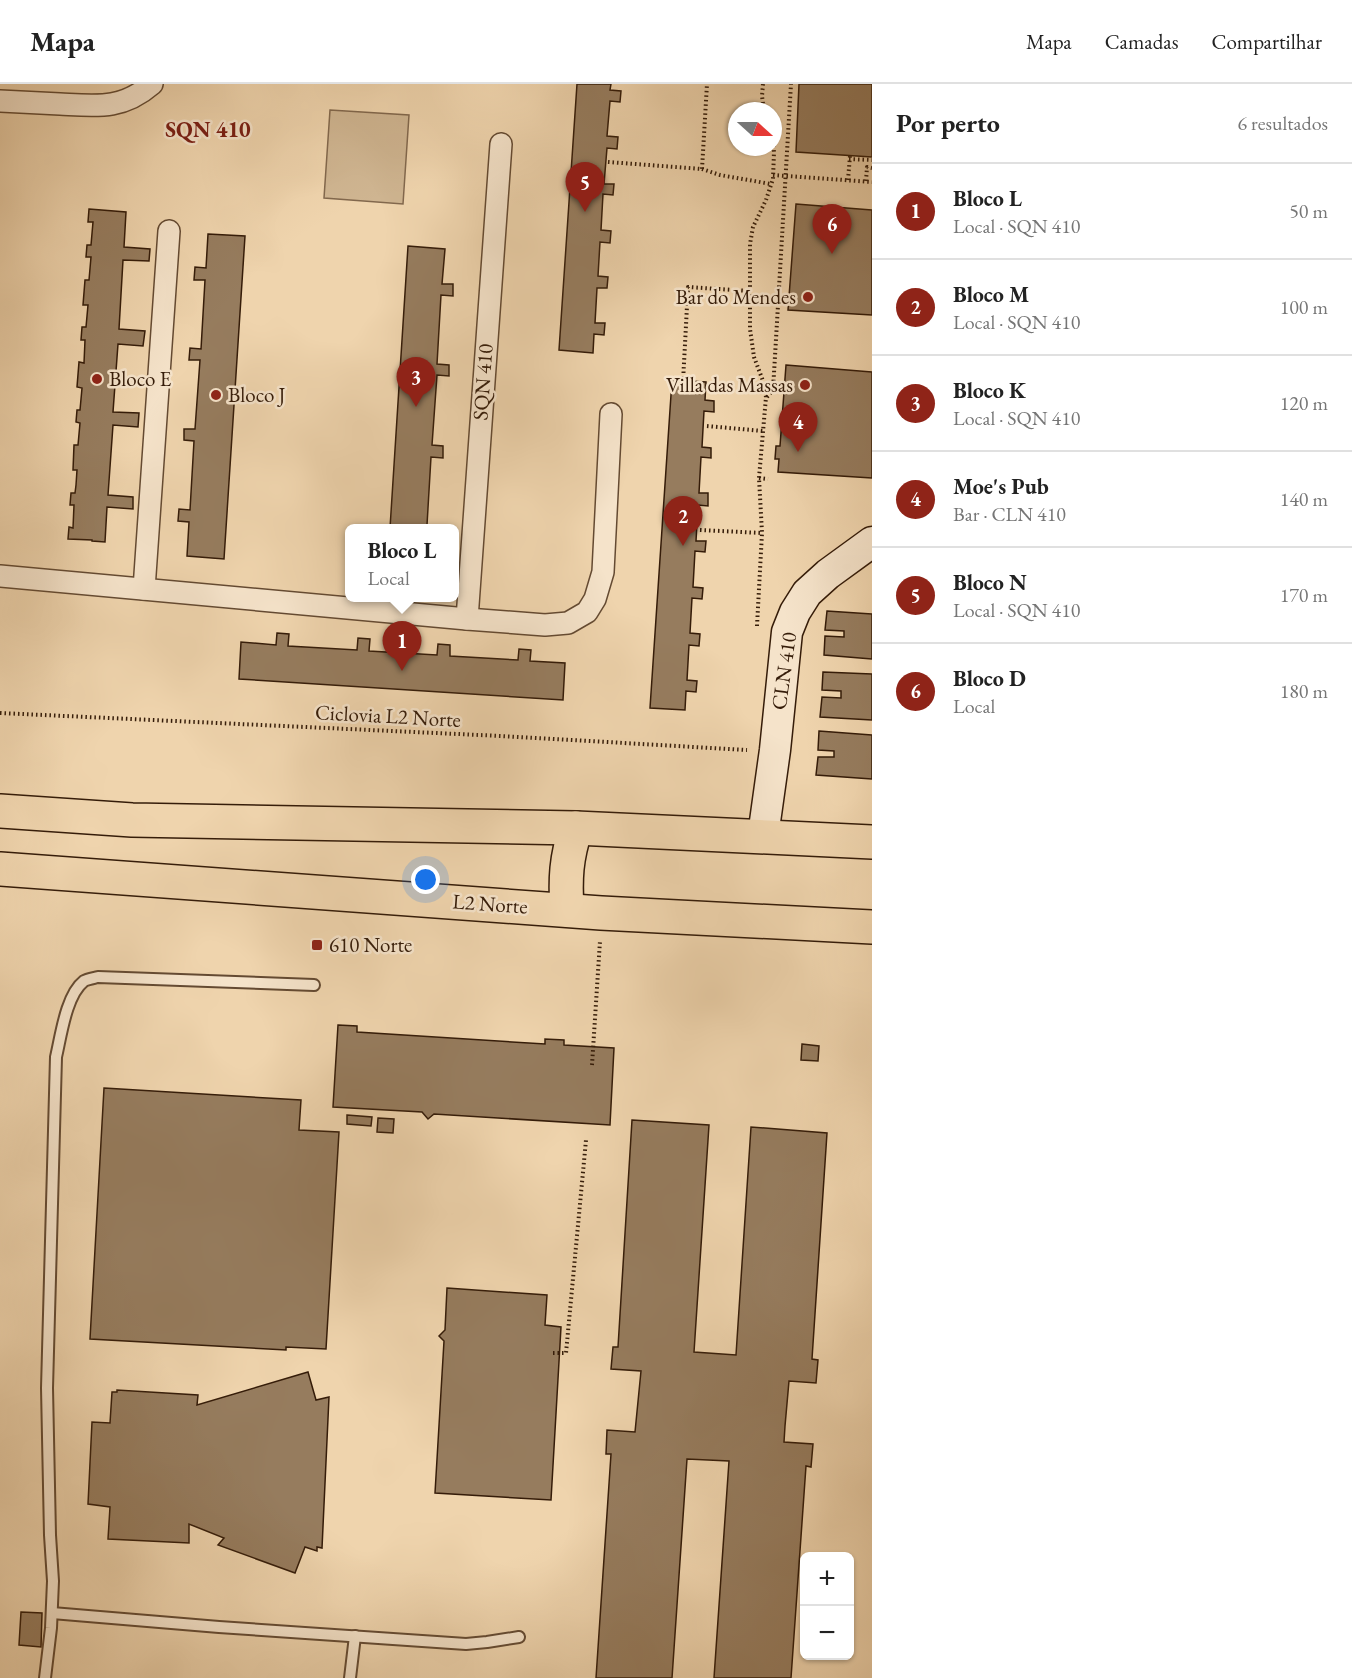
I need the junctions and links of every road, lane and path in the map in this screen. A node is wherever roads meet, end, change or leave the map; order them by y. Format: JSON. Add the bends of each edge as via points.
{"nodes":[{"id":1,"x":152,"y":84,"type":"edge"},
{"id":2,"x":707,"y":84,"type":"edge"},
{"id":3,"x":763,"y":84,"type":"edge"},
{"id":4,"x":791,"y":84,"type":"edge"},
{"id":5,"x":0,"y":101,"type":"edge"},
{"id":6,"x":763,"y":102,"type":"edge"},
{"id":7,"x":501,"y":144,"type":"dead end"},
{"id":8,"x":774,"y":156,"type":"edge"},
{"id":9,"x":872,"y":160,"type":"edge"},
{"id":10,"x":608,"y":162,"type":"dead end"},
{"id":11,"x":872,"y":168,"type":"edge"},
{"id":12,"x":702,"y":169,"type":"junction"},
{"id":13,"x":773,"y":175,"type":"junction"},
{"id":14,"x":785,"y":176,"type":"junction"},
{"id":15,"x":848,"y":180,"type":"junction"},
{"id":16,"x":866,"y":181,"type":"junction"},
{"id":17,"x":872,"y":182,"type":"edge"},
{"id":18,"x":771,"y":184,"type":"junction"},
{"id":19,"x":169,"y":231,"type":"dead end"},
{"id":20,"x":749,"y":291,"type":"junction"},
{"id":21,"x":683,"y":382,"type":"dead end"},
{"id":22,"x":766,"y":398,"type":"junction"},
{"id":23,"x":611,"y":414,"type":"dead end"},
{"id":24,"x":706,"y":426,"type":"dead end"},
{"id":25,"x":763,"y":431,"type":"junction"},
{"id":26,"x":759,"y":478,"type":"junction"},
{"id":27,"x":768,"y":479,"type":"dead end"},
{"id":28,"x":700,"y":530,"type":"dead end"},
{"id":29,"x":762,"y":533,"type":"junction"},
{"id":30,"x":868,"y":549,"type":"edge"},
{"id":31,"x":0,"y":576,"type":"edge"},
{"id":32,"x":144,"y":589,"type":"junction"},
{"id":33,"x":466,"y":619,"type":"junction"},
{"id":34,"x":757,"y":627,"type":"dead end"},
{"id":35,"x":0,"y":713,"type":"edge"},
{"id":36,"x":762,"y":746,"type":"junction"},
{"id":37,"x":743,"y":750,"type":"junction"},
{"id":38,"x":0,"y":811,"type":"edge"},
{"id":39,"x":576,"y":828,"type":"junction"},
{"id":40,"x":763,"y":836,"type":"junction"},
{"id":41,"x":872,"y":842,"type":"edge"},
{"id":42,"x":0,"y":869,"type":"edge"},
{"id":43,"x":567,"y":910,"type":"junction"},
{"id":44,"x":601,"y":913,"type":"junction"},
{"id":45,"x":872,"y":927,"type":"edge"},
{"id":46,"x":314,"y":985,"type":"dead end"},
{"id":47,"x":592,"y":1065,"type":"dead end"},
{"id":48,"x":586,"y":1140,"type":"dead end"},
{"id":49,"x":553,"y":1353,"type":"dead end"},
{"id":50,"x":52,"y":1613,"type":"junction"},
{"id":51,"x":355,"y":1636,"type":"junction"},
{"id":52,"x":519,"y":1637,"type":"dead end"},
{"id":53,"x":45,"y":1678,"type":"edge"},
{"id":54,"x":350,"y":1678,"type":"edge"}],
"edges":[{"from":1,"to":5,"type":"street","via":[[140,95],[104,106]]},
{"from":2,"to":12,"type":"path"},
{"from":3,"to":6,"type":"path"},
{"from":4,"to":14,"type":"path"},
{"from":7,"to":33,"type":"street","name":"SQN 410"},
{"from":8,"to":13,"type":"path"},
{"from":9,"to":15,"type":"path","via":[[850,157]]},
{"from":10,"to":12,"type":"path"},
{"from":11,"to":16,"type":"path","via":[[867,167]]},
{"from":12,"to":18,"type":"path"},
{"from":13,"to":14,"type":"path"},
{"from":13,"to":18,"type":"path"},
{"from":14,"to":15,"type":"path"},
{"from":14,"to":22,"type":"path","via":[[773,390]]},
{"from":15,"to":16,"type":"path"},
{"from":16,"to":17,"type":"path"},
{"from":18,"to":20,"type":"path","via":[[753,227]]},
{"from":19,"to":32,"type":"street"},
{"from":20,"to":21,"type":"path","via":[[688,287]]},
{"from":20,"to":22,"type":"path","via":[[751,340]]},
{"from":22,"to":25,"type":"path"},
{"from":23,"to":33,"type":"street","via":[[603,572],[596,599],[586,612],[568,623]]},
{"from":24,"to":25,"type":"path"},
{"from":25,"to":26,"type":"path"},
{"from":26,"to":27,"type":"path"},
{"from":26,"to":29,"type":"path"},
{"from":28,"to":29,"type":"path"},
{"from":29,"to":34,"type":"path"},
{"from":30,"to":36,"type":"street","name":"CLN 410","via":[[828,574],[807,593],[795,612]]},
{"from":31,"to":32,"type":"street"},
{"from":32,"to":33,"type":"street"},
{"from":35,"to":37,"type":"path","name":"Ciclovia L2 Norte"},
{"from":36,"to":37,"type":"path","name":"Ciclovia L2 Norte"},
{"from":36,"to":37,"type":"path"},
{"from":36,"to":40,"type":"street","name":"CLN 410"},
{"from":38,"to":39,"type":"main road","via":[[132,820]]},
{"from":39,"to":40,"type":"main road"},
{"from":39,"to":43,"type":"main road","via":[[565,877]]},
{"from":40,"to":41,"type":"main road"},
{"from":42,"to":43,"type":"main road","name":"L2 Norte"},
{"from":43,"to":44,"type":"main road","name":"L2 Norte"},
{"from":44,"to":45,"type":"main road","name":"L2 Norte"},
{"from":44,"to":47,"type":"path"},
{"from":46,"to":50,"type":"lane","via":[[98,977],[85,981],[74,994],[56,1057],[47,1388]]},
{"from":48,"to":49,"type":"path","via":[[566,1353]]},
{"from":50,"to":51,"type":"lane"},
{"from":50,"to":53,"type":"lane"},
{"from":51,"to":52,"type":"lane","via":[[466,1644]]},
{"from":51,"to":54,"type":"lane"}]}
